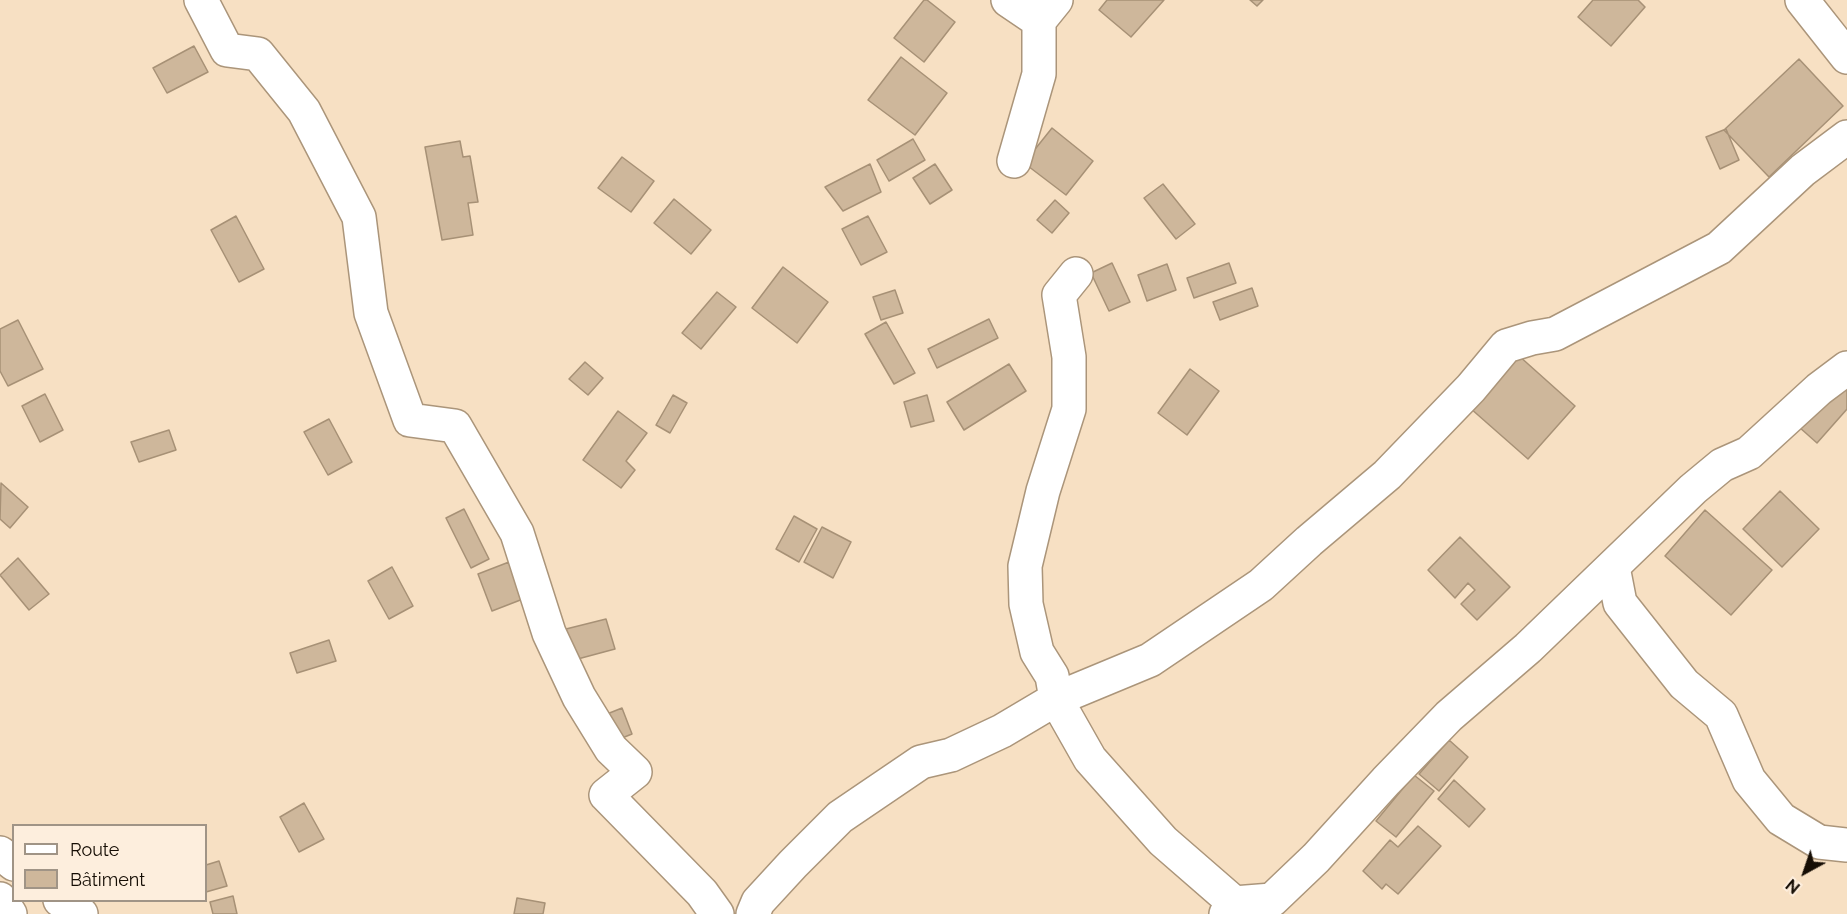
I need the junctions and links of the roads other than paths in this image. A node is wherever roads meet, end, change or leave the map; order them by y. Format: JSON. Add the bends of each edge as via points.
{"nodes":[{"id":1,"x":201,"y":0,"type":"edge"},
{"id":2,"x":1008,"y":0,"type":"edge"},
{"id":3,"x":1802,"y":0,"type":"edge"},
{"id":4,"x":1047,"y":11,"type":"edge"},
{"id":5,"x":1847,"y":57,"type":"edge"},
{"id":6,"x":1847,"y":137,"type":"edge"},
{"id":7,"x":1014,"y":161,"type":"dead end"},
{"id":8,"x":1076,"y":274,"type":"dead end"},
{"id":9,"x":1847,"y":368,"type":"edge"},
{"id":10,"x":1613,"y":567,"type":"junction"},
{"id":11,"x":1056,"y":699,"type":"junction"},
{"id":12,"x":1847,"y":845,"type":"edge"},
{"id":13,"x":0,"y":853,"type":"edge"},
{"id":14,"x":12,"y":862,"type":"edge"},
{"id":15,"x":0,"y":899,"type":"edge"},
{"id":16,"x":63,"y":902,"type":"edge"},
{"id":17,"x":1236,"y":910,"type":"edge"},
{"id":18,"x":10,"y":914,"type":"edge"},
{"id":19,"x":81,"y":914,"type":"edge"},
{"id":20,"x":717,"y":914,"type":"edge"},
{"id":21,"x":753,"y":914,"type":"edge"}],
"edges":[{"from":1,"to":20,"type":"street","via":[[227,50],[258,54],[304,111],[359,218],[371,313],[410,420],[455,426],[517,533],[549,633],[579,697],[611,749],[635,772],[606,795]]},
{"from":2,"to":4,"type":"street"},
{"from":3,"to":5,"type":"street"},
{"from":4,"to":7,"type":"street","via":[[1039,74]]},
{"from":6,"to":11,"type":"street","via":[[1803,170],[1719,248],[1555,334],[1506,346],[1387,475],[1262,585],[1150,660]]},
{"from":8,"to":11,"type":"street","via":[[1059,295],[1069,357],[1069,409],[1043,491],[1026,566],[1026,604],[1037,652],[1052,676]]},
{"from":9,"to":10,"type":"street","via":[[1749,453],[1722,465],[1693,489]]},
{"from":10,"to":12,"type":"street","via":[[1620,603],[1684,684],[1721,715],[1749,780],[1781,819],[1819,842]]},
{"from":10,"to":17,"type":"street","via":[[1449,716],[1272,900]]},
{"from":11,"to":17,"type":"street","via":[[1090,759],[1163,841]]},
{"from":11,"to":21,"type":"street","via":[[951,755],[921,762],[840,817],[758,902]]},
{"from":13,"to":14,"type":"street"},
{"from":15,"to":18,"type":"street"},
{"from":16,"to":19,"type":"street"}]}
